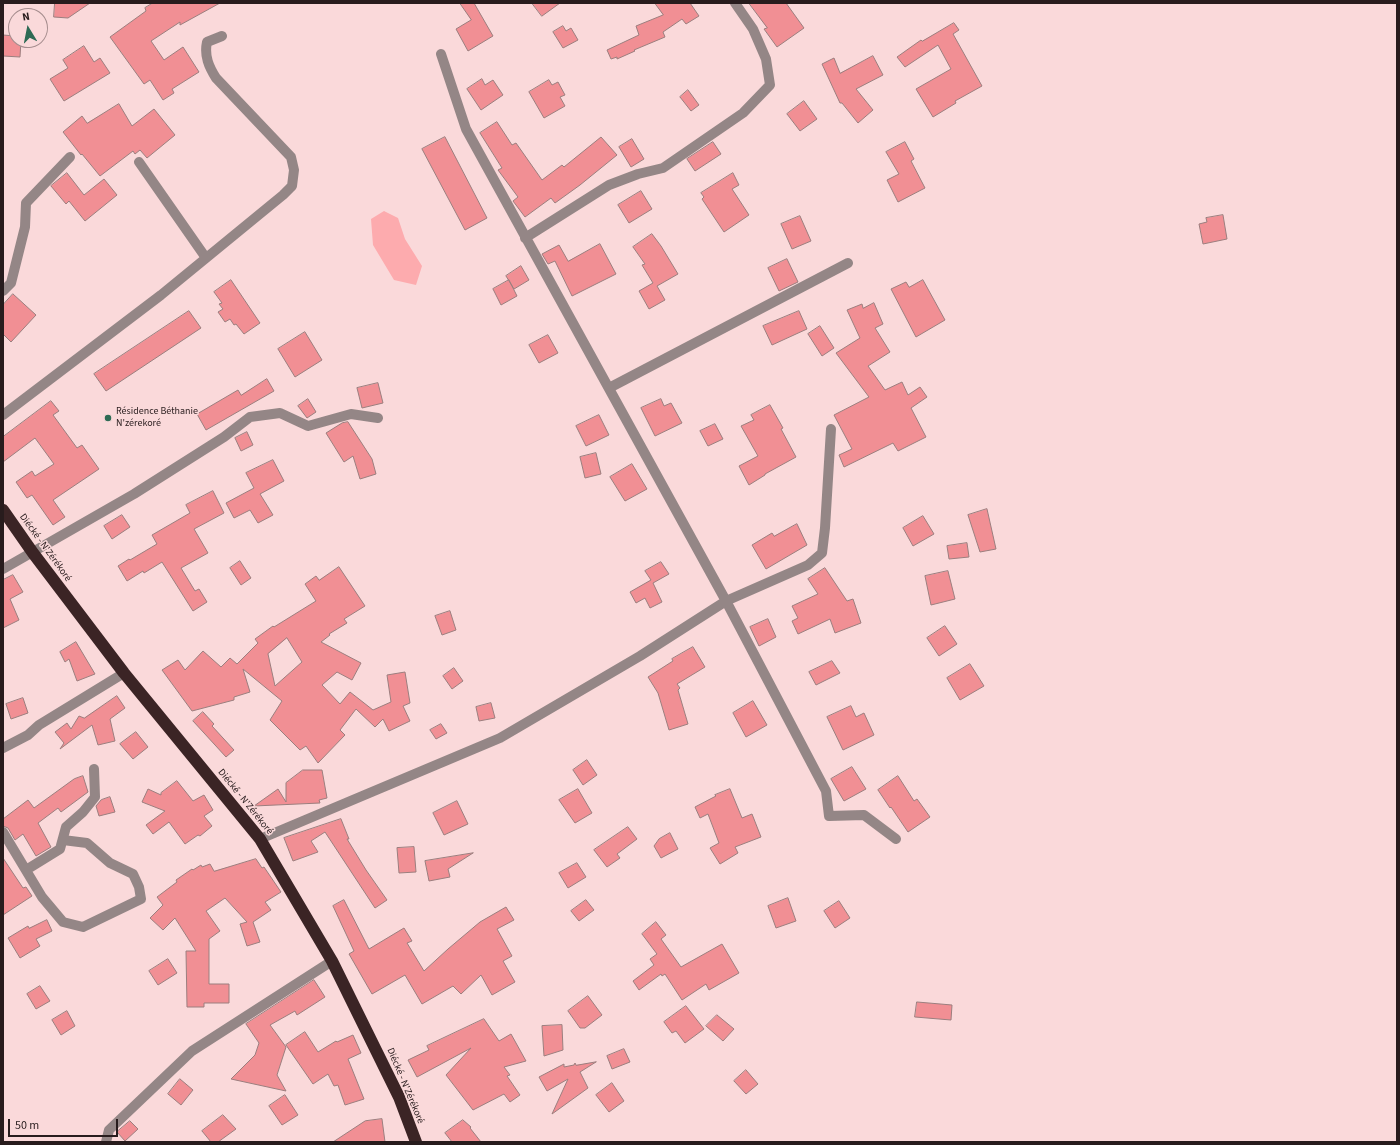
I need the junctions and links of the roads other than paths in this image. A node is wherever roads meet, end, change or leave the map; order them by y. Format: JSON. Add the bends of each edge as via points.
{"nodes":[{"id":1,"x":735,"y":3,"type":"edge"},
{"id":2,"x":222,"y":36,"type":"dead end"},
{"id":3,"x":441,"y":54,"type":"dead end"},
{"id":4,"x":70,"y":157,"type":"dead end"},
{"id":5,"x":139,"y":162,"type":"dead end"},
{"id":6,"x":526,"y":238,"type":"junction"},
{"id":7,"x":206,"y":258,"type":"junction"},
{"id":8,"x":848,"y":263,"type":"dead end"},
{"id":9,"x":3,"y":291,"type":"edge"},
{"id":10,"x":609,"y":388,"type":"junction"},
{"id":11,"x":3,"y":415,"type":"edge"},
{"id":12,"x":378,"y":418,"type":"dead end"},
{"id":13,"x":831,"y":429,"type":"dead end"},
{"id":14,"x":3,"y":510,"type":"edge"},
{"id":15,"x":33,"y":553,"type":"junction"},
{"id":16,"x":3,"y":569,"type":"edge"},
{"id":17,"x":726,"y":601,"type":"junction"},
{"id":18,"x":124,"y":673,"type":"junction"},
{"id":19,"x":3,"y":748,"type":"edge"},
{"id":20,"x":94,"y":769,"type":"dead end"},
{"id":21,"x":3,"y":832,"type":"edge"},
{"id":22,"x":260,"y":839,"type":"junction"},
{"id":23,"x":896,"y":839,"type":"dead end"},
{"id":24,"x":63,"y":840,"type":"junction"},
{"id":25,"x":26,"y":870,"type":"junction"},
{"id":26,"x":332,"y":961,"type":"junction"},
{"id":27,"x":106,"y":1142,"type":"edge"},
{"id":28,"x":416,"y":1142,"type":"edge"}],
"edges":[{"from":1,"to":6,"type":"street","via":[[753,29],[766,59],[770,85],[743,113],[663,168],[609,185]]},
{"from":2,"to":7,"type":"street","via":[[208,42],[206,51],[209,68],[291,157],[294,170],[292,186],[283,195]]},
{"from":3,"to":6,"type":"street","via":[[466,129]]},
{"from":4,"to":9,"type":"street","via":[[26,203],[25,227],[11,283]]},
{"from":5,"to":7,"type":"street"},
{"from":6,"to":10,"type":"street"},
{"from":7,"to":11,"type":"street"},
{"from":8,"to":10,"type":"street"},
{"from":10,"to":17,"type":"street"},
{"from":12,"to":15,"type":"street","via":[[351,414],[308,426],[280,413],[250,417],[224,437],[134,494]]},
{"from":13,"to":17,"type":"street","via":[[822,553],[808,564]]},
{"from":14,"to":15,"type":"highway","name":"Diécké - N'Zérékoré"},
{"from":15,"to":16,"type":"street"},
{"from":15,"to":18,"type":"highway","name":"Diécké - N'Zérékoré"},
{"from":17,"to":22,"type":"street","via":[[640,656],[500,738]]},
{"from":17,"to":23,"type":"street","via":[[826,791],[829,816],[864,815]]},
{"from":18,"to":19,"type":"street","via":[[39,725],[28,735]]},
{"from":18,"to":22,"type":"highway","name":"Diécké - N'Zérékoré"},
{"from":20,"to":24,"type":"street","via":[[94,797],[83,812],[66,827]]},
{"from":21,"to":25,"type":"street"},
{"from":22,"to":26,"type":"highway","name":"Diécké - N'Zérékoré"},
{"from":24,"to":25,"type":"street","via":[[60,849]]},
{"from":24,"to":25,"type":"street","via":[[87,843],[110,863],[134,874],[141,900],[83,927],[63,922],[42,898]]},
{"from":26,"to":27,"type":"street","via":[[192,1051],[109,1130]]},
{"from":26,"to":28,"type":"highway","name":"Diécké - N'Zérékoré","via":[[399,1097]]}]}
